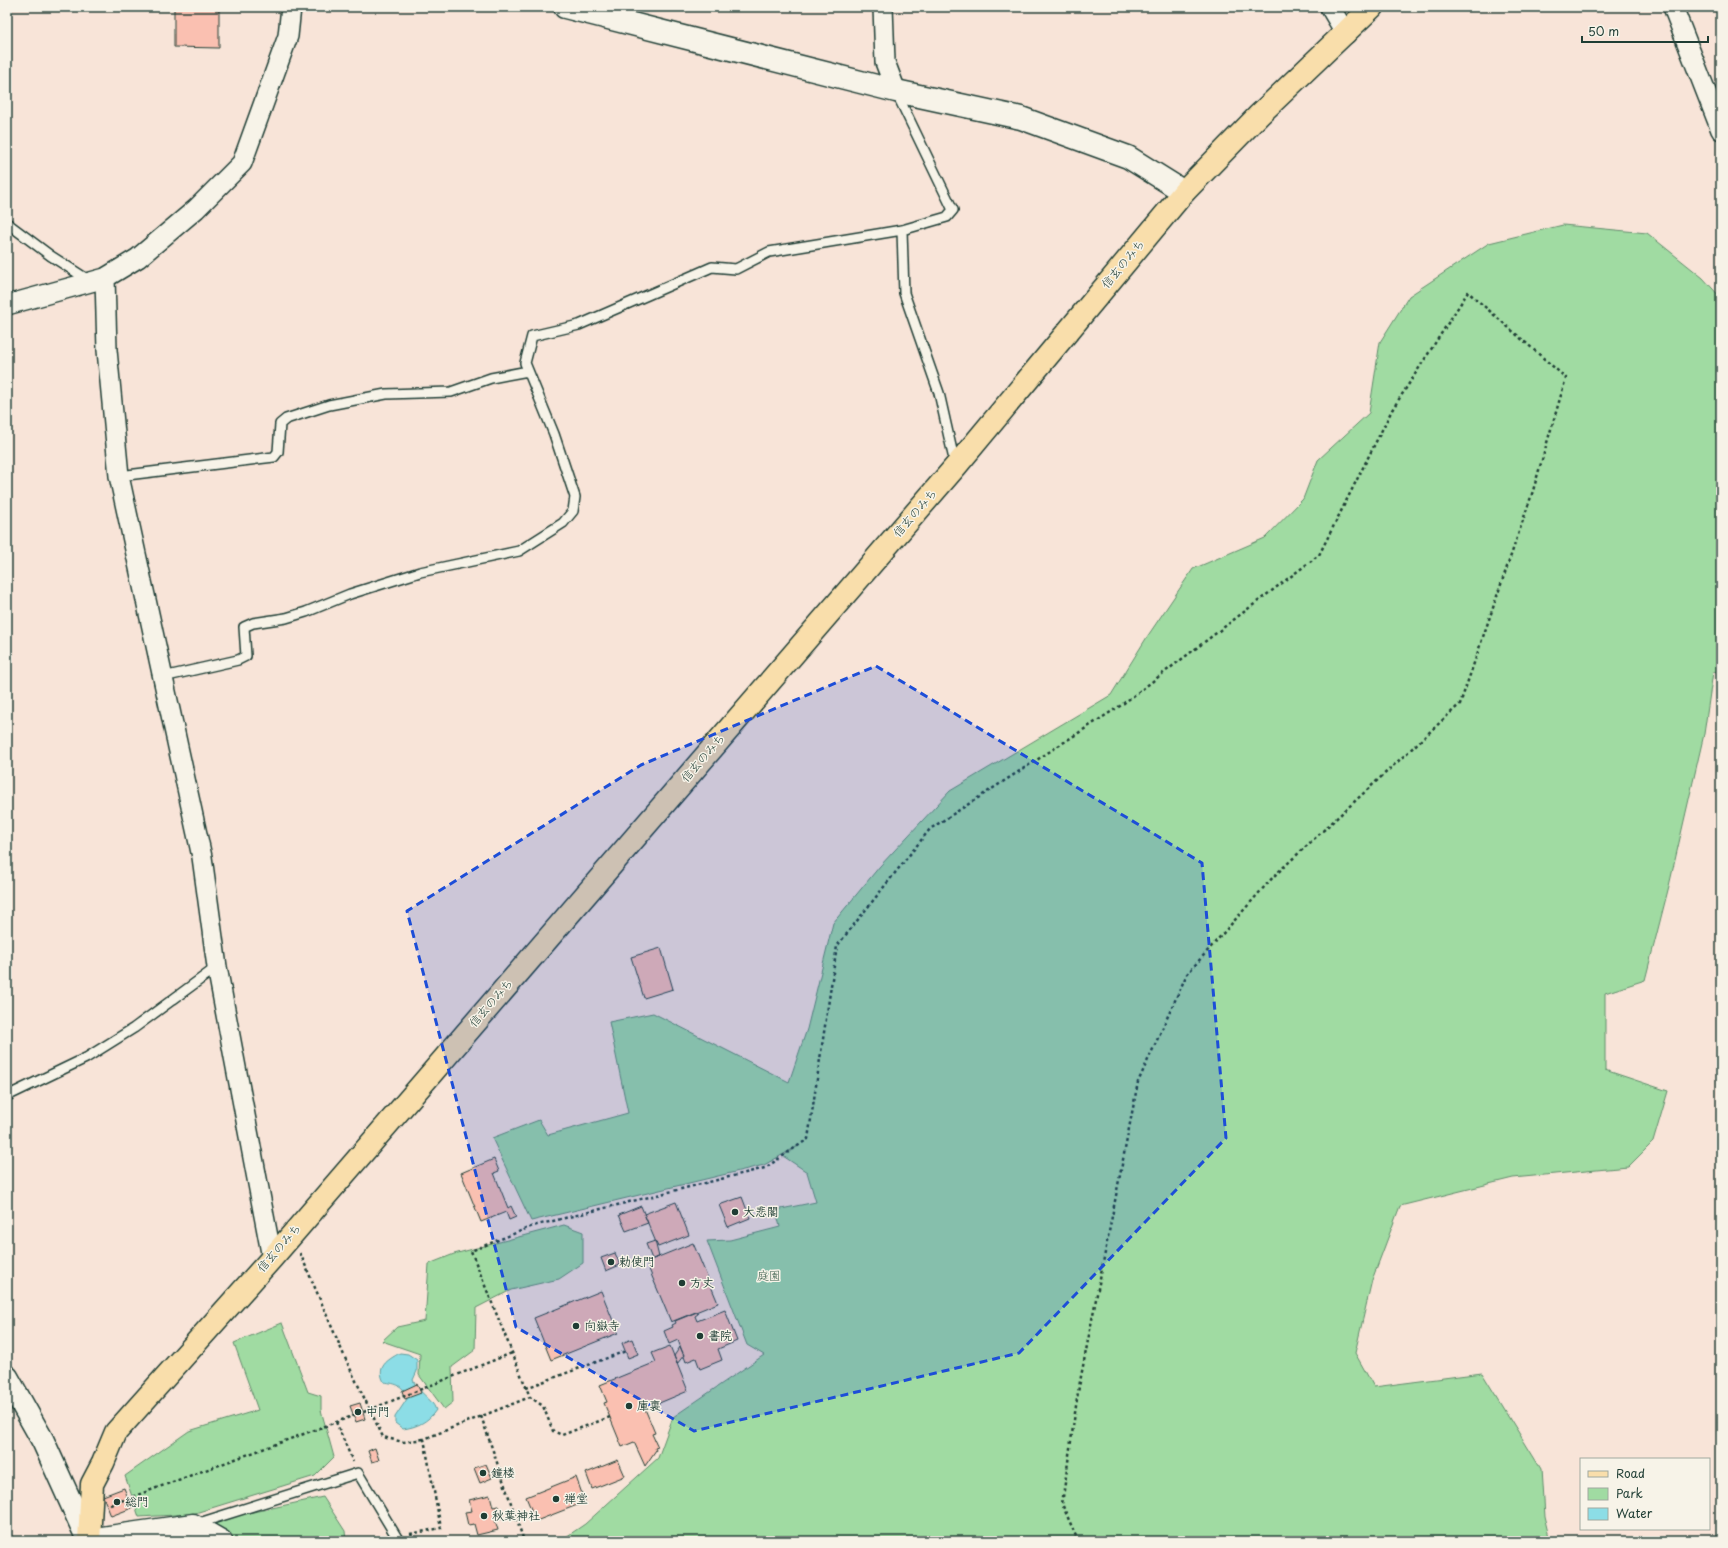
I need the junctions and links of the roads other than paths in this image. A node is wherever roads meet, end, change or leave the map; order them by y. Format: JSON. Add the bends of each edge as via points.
{"nodes":[{"id":1,"x":291,"y":7,"type":"edge"},
{"id":2,"x":565,"y":7,"type":"edge"},
{"id":3,"x":883,"y":7,"type":"edge"},
{"id":4,"x":1330,"y":7,"type":"edge"},
{"id":5,"x":1372,"y":7,"type":"edge"},
{"id":6,"x":1673,"y":7,"type":"edge"},
{"id":7,"x":1346,"y":34,"type":"junction"},
{"id":8,"x":896,"y":92,"type":"junction"},
{"id":9,"x":1721,"y":130,"type":"edge"},
{"id":10,"x":1184,"y":192,"type":"junction"},
{"id":11,"x":7,"y":223,"type":"edge"},
{"id":12,"x":902,"y":230,"type":"junction"},
{"id":13,"x":98,"y":280,"type":"junction"},
{"id":14,"x":7,"y":305,"type":"edge"},
{"id":15,"x":528,"y":370,"type":"junction"},
{"id":16,"x":956,"y":466,"type":"junction"},
{"id":17,"x":119,"y":476,"type":"junction"},
{"id":18,"x":163,"y":677,"type":"junction"},
{"id":19,"x":217,"y":967,"type":"junction"},
{"id":20,"x":7,"y":1096,"type":"edge"},
{"id":21,"x":272,"y":1258,"type":"junction"},
{"id":22,"x":7,"y":1377,"type":"edge"},
{"id":23,"x":193,"y":1525,"type":"junction"},
{"id":24,"x":397,"y":1539,"type":"edge"},
{"id":25,"x":88,"y":1540,"type":"edge"},
{"id":26,"x":221,"y":1541,"type":"edge"}],
"edges":[{"from":1,"to":13,"type":"street","via":[[288,36],[242,163],[196,209],[138,258]]},
{"from":2,"to":8,"type":"street"},
{"from":3,"to":8,"type":"street","via":[[885,62]]},
{"from":4,"to":7,"type":"street"},
{"from":5,"to":7,"type":"main road","name":"信玄のみち"},
{"from":6,"to":9,"type":"street"},
{"from":7,"to":10,"type":"main road","name":"信玄のみち","via":[[1259,115]]},
{"from":8,"to":10,"type":"street","via":[[1021,118],[1128,157]]},
{"from":8,"to":12,"type":"lane","via":[[953,210],[947,217]]},
{"from":10,"to":16,"type":"main road","name":"信玄のみち"},
{"from":11,"to":13,"type":"lane","via":[[51,256]]},
{"from":12,"to":15,"type":"lane","via":[[769,252],[736,269],[725,266],[712,267],[579,325],[532,336],[525,363]]},
{"from":12,"to":16,"type":"lane","via":[[904,293],[939,393]]},
{"from":13,"to":14,"type":"street"},
{"from":13,"to":17,"type":"street"},
{"from":15,"to":17,"type":"lane","via":[[491,378],[452,392],[386,394],[329,405],[286,419],[280,424],[278,452],[274,458]]},
{"from":15,"to":18,"type":"lane","via":[[554,434],[575,497],[573,511],[563,523],[519,551],[420,572],[350,594],[306,612],[244,627],[246,656]]},
{"from":16,"to":21,"type":"main road","name":"信玄のみち"},
{"from":17,"to":18,"type":"street"},
{"from":18,"to":19,"type":"street","via":[[202,856]]},
{"from":19,"to":20,"type":"lane","via":[[134,1028],[86,1058]]},
{"from":19,"to":21,"type":"street"},
{"from":21,"to":25,"type":"main road","name":"信玄のみち","via":[[116,1432],[92,1484]]},
{"from":22,"to":25,"type":"street","via":[[43,1441]]},
{"from":23,"to":24,"type":"lane","via":[[358,1474]]},
{"from":23,"to":25,"type":"street"},
{"from":23,"to":26,"type":"street"}]}
